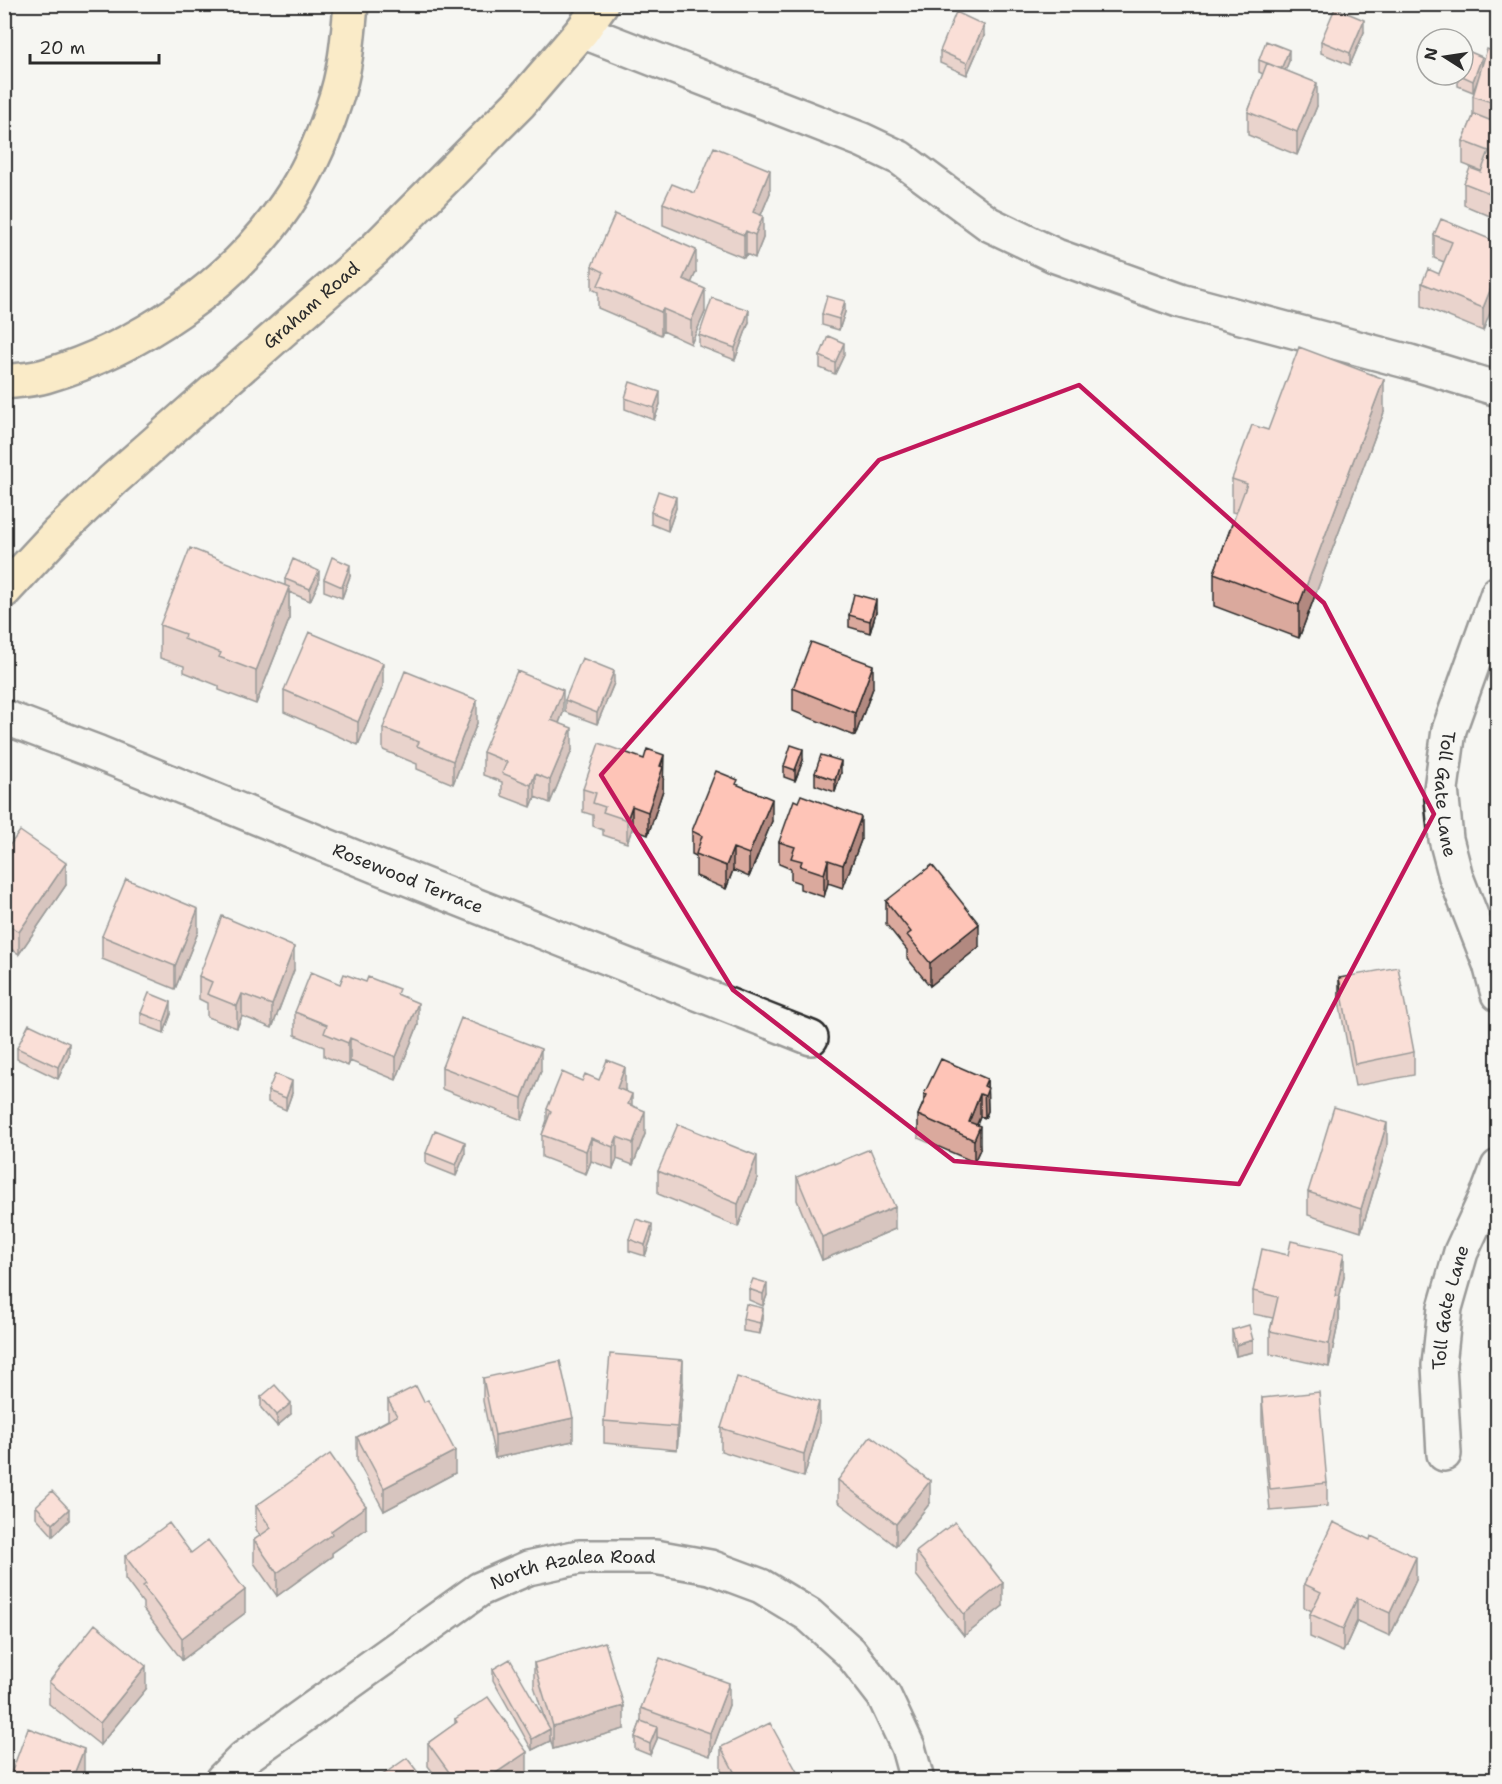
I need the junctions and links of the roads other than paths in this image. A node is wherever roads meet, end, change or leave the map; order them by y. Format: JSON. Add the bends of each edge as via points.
{"nodes":[{"id":1,"x":351,"y":4,"type":"edge"},
{"id":2,"x":601,"y":4,"type":"edge"},
{"id":3,"x":582,"y":31,"type":"junction"},
{"id":4,"x":4,"y":382,"type":"edge"},
{"id":5,"x":1497,"y":389,"type":"edge"},
{"id":6,"x":4,"y":591,"type":"edge"},
{"id":7,"x":1497,"y":593,"type":"edge"},
{"id":8,"x":4,"y":717,"type":"edge"},
{"id":9,"x":1497,"y":994,"type":"edge"},
{"id":10,"x":811,"y":1038,"type":"dead end"},
{"id":11,"x":1497,"y":1167,"type":"edge"},
{"id":12,"x":1444,"y":1455,"type":"dead end"},
{"id":13,"x":222,"y":1779,"type":"edge"},
{"id":14,"x":917,"y":1779,"type":"edge"}],
"edges":[{"from":1,"to":4,"type":"main road","via":[[346,59],[334,106],[316,152],[286,206],[247,253],[208,289],[154,328],[106,353],[44,376]]},
{"from":2,"to":3,"type":"main road","name":"Graham Road"},
{"from":3,"to":5,"type":"street","via":[[900,158],[990,224],[1056,256],[1181,301]]},
{"from":3,"to":6,"type":"main road","name":"Graham Road","via":[[520,103],[374,250],[113,480]]},
{"from":7,"to":9,"type":"street","name":"Toll Gate Lane","via":[[1449,730],[1441,789],[1446,839],[1456,877],[1490,964]]},
{"from":8,"to":10,"type":"street","name":"Rosewood Terrace"},
{"from":11,"to":12,"type":"street","name":"Toll Gate Lane","via":[[1461,1252],[1445,1308],[1439,1365]]},
{"from":13,"to":14,"type":"street","name":"North Azalea Road","via":[[244,1758],[480,1589],[528,1568],[579,1557],[655,1557],[710,1567],[761,1586],[809,1615],[850,1652],[884,1696],[908,1747]]}]}
